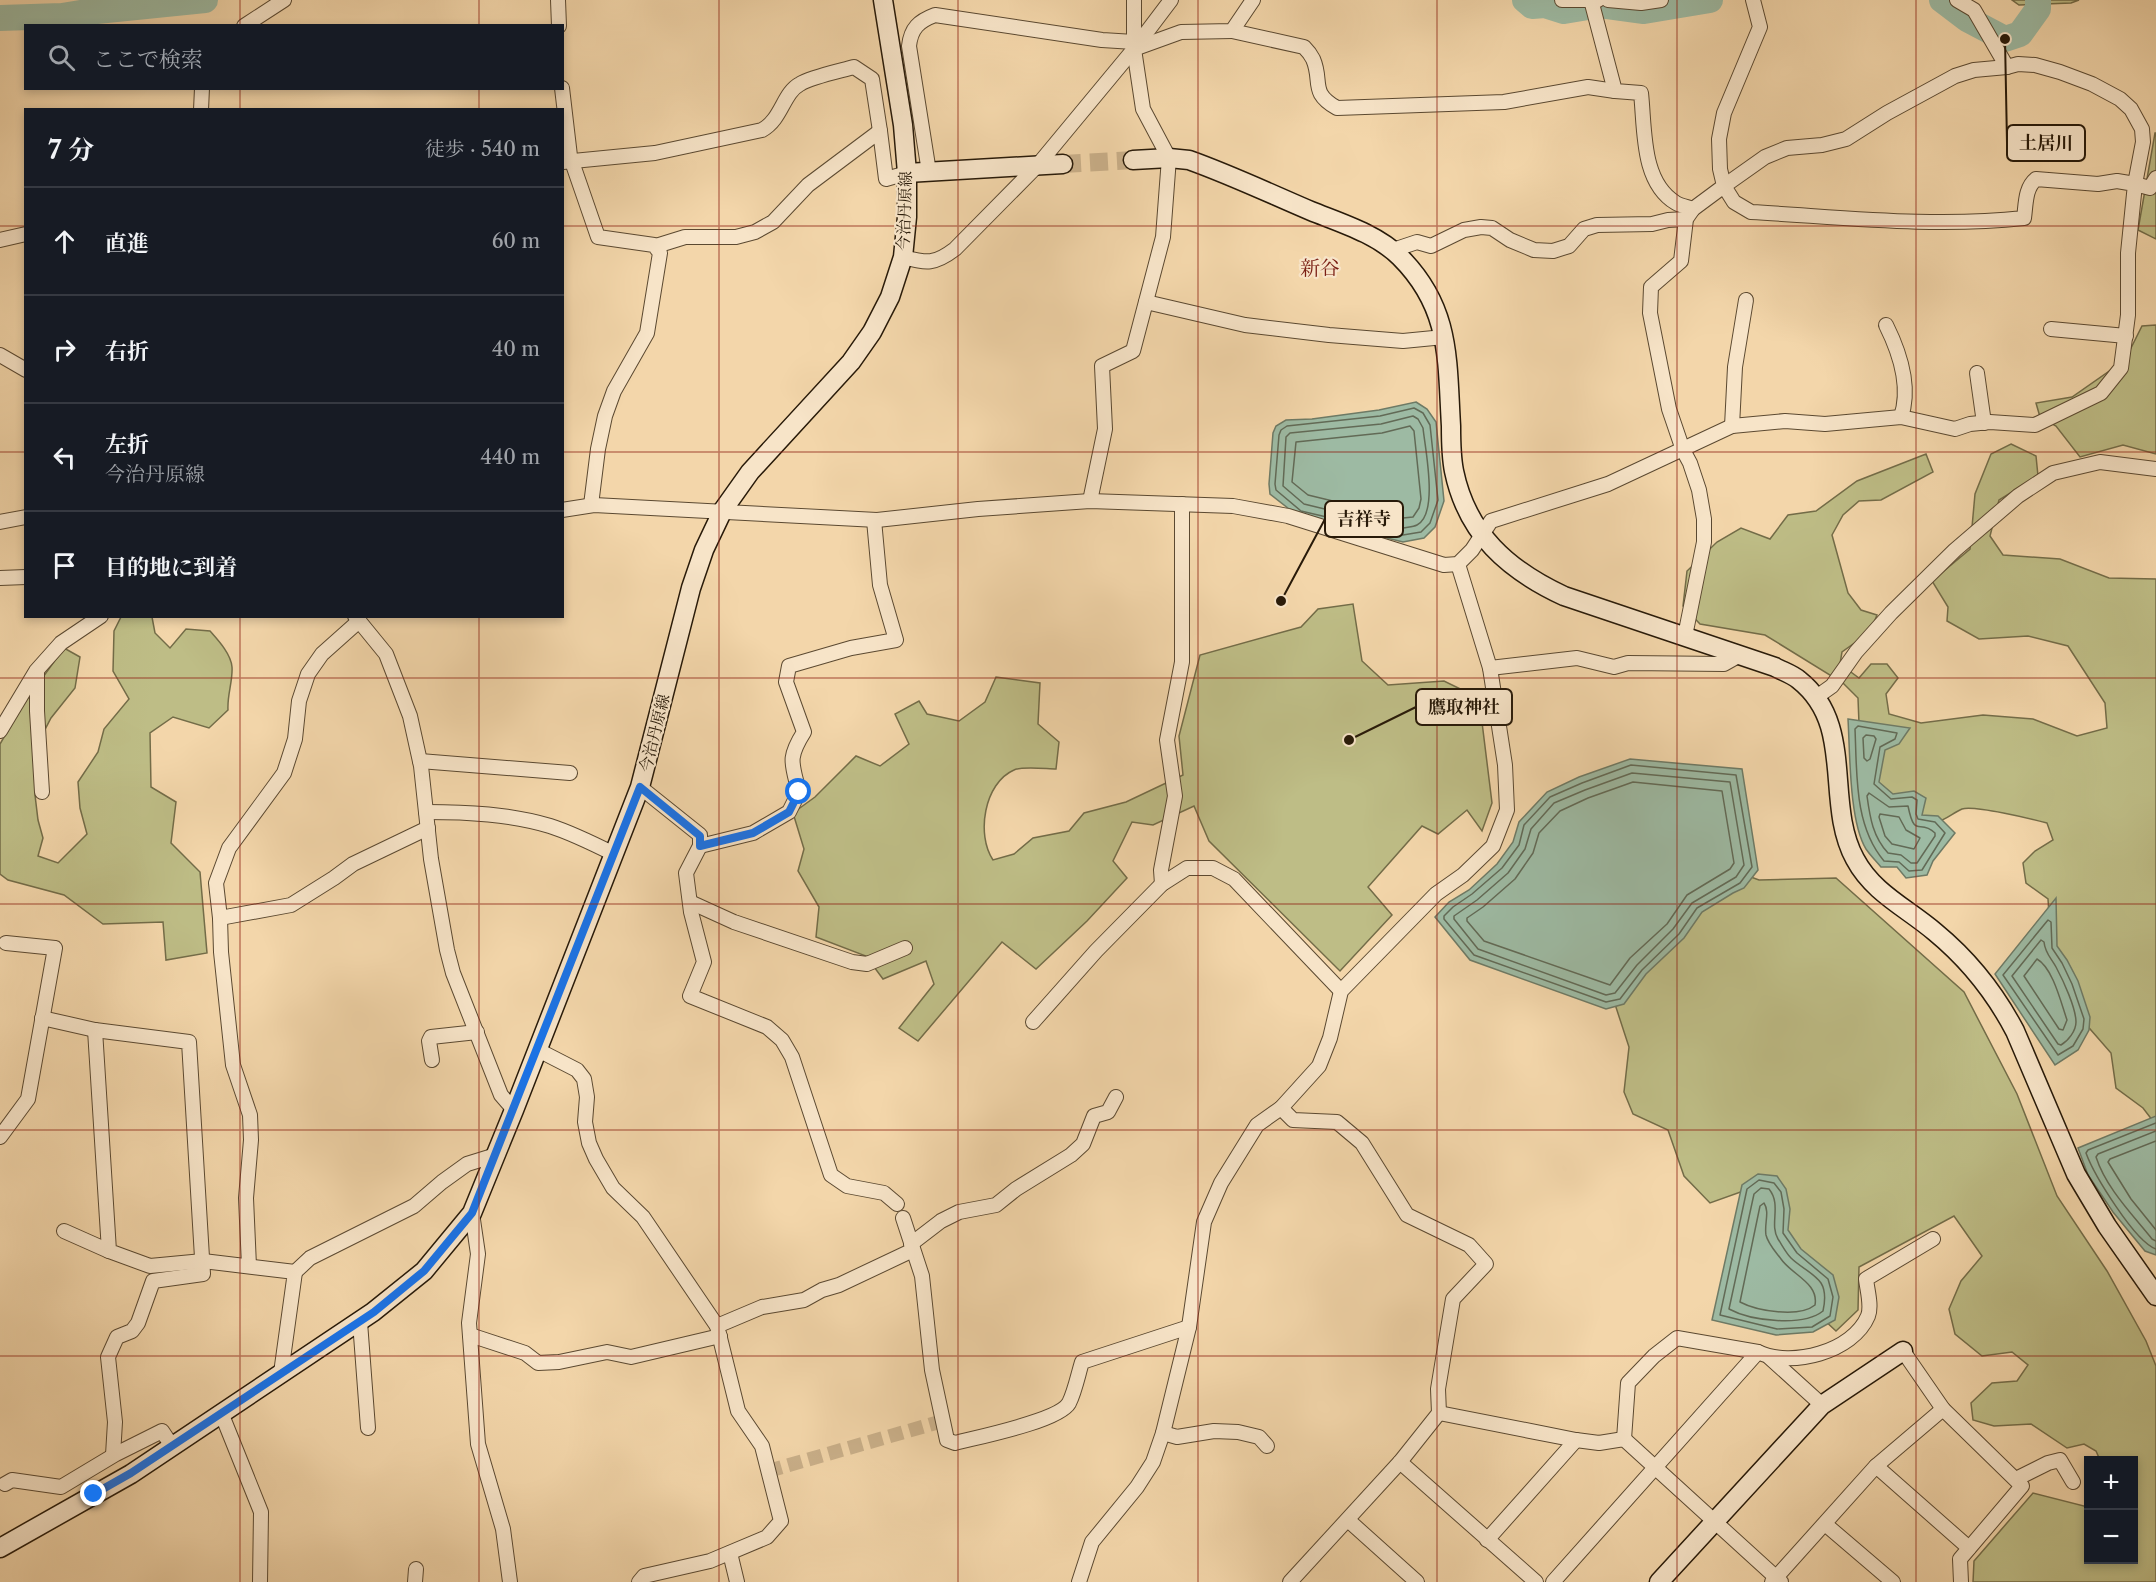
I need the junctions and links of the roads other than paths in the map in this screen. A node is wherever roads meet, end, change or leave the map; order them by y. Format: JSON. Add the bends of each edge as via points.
{"nodes":[{"id":1,"x":284,"y":0,"type":"edge"},
{"id":2,"x":558,"y":0,"type":"edge"},
{"id":3,"x":883,"y":0,"type":"edge"},
{"id":4,"x":1134,"y":0,"type":"edge"},
{"id":5,"x":1172,"y":0,"type":"edge"},
{"id":6,"x":1253,"y":0,"type":"edge"},
{"id":7,"x":1562,"y":0,"type":"edge"},
{"id":8,"x":1595,"y":0,"type":"edge"},
{"id":9,"x":1608,"y":0,"type":"edge"},
{"id":10,"x":1661,"y":0,"type":"edge"},
{"id":11,"x":1754,"y":0,"type":"edge"},
{"id":12,"x":1957,"y":0,"type":"edge"},
{"id":13,"x":247,"y":24,"type":"edge"},
{"id":14,"x":559,"y":24,"type":"edge"},
{"id":15,"x":1232,"y":32,"type":"junction"},
{"id":16,"x":1134,"y":45,"type":"junction"},
{"id":17,"x":2007,"y":67,"type":"junction"},
{"id":18,"x":202,"y":90,"type":"edge"},
{"id":19,"x":562,"y":90,"type":"edge"},
{"id":20,"x":1615,"y":91,"type":"junction"},
{"id":21,"x":201,"y":108,"type":"edge"},
{"id":22,"x":563,"y":108,"type":"edge"},
{"id":23,"x":564,"y":118,"type":"edge"},
{"id":24,"x":880,"y":131,"type":"junction"},
{"id":25,"x":1169,"y":158,"type":"junction"},
{"id":26,"x":1133,"y":160,"type":"tunnel mouth"},
{"id":27,"x":567,"y":162,"type":"edge"},
{"id":28,"x":1063,"y":164,"type":"tunnel mouth"},
{"id":29,"x":1037,"y":166,"type":"junction"},
{"id":30,"x":929,"y":172,"type":"junction"},
{"id":31,"x":907,"y":173,"type":"junction"},
{"id":32,"x":2156,"y":178,"type":"edge"},
{"id":33,"x":2134,"y":184,"type":"junction"},
{"id":34,"x":1724,"y":186,"type":"junction"},
{"id":35,"x":1690,"y":214,"type":"junction"},
{"id":36,"x":24,"y":234,"type":"edge"},
{"id":37,"x":0,"y":240,"type":"edge"},
{"id":38,"x":656,"y":246,"type":"junction"},
{"id":39,"x":1393,"y":250,"type":"junction"},
{"id":40,"x":903,"y":257,"type":"junction"},
{"id":41,"x":1746,"y":300,"type":"dead end"},
{"id":42,"x":1146,"y":302,"type":"junction"},
{"id":43,"x":1886,"y":325,"type":"dead end"},
{"id":44,"x":2051,"y":329,"type":"dead end"},
{"id":45,"x":2126,"y":336,"type":"junction"},
{"id":46,"x":1444,"y":337,"type":"junction"},
{"id":47,"x":0,"y":355,"type":"edge"},
{"id":48,"x":24,"y":368,"type":"edge"},
{"id":49,"x":1977,"y":373,"type":"dead end"},
{"id":50,"x":1901,"y":417,"type":"junction"},
{"id":51,"x":1984,"y":423,"type":"junction"},
{"id":52,"x":1732,"y":426,"type":"junction"},
{"id":53,"x":1683,"y":450,"type":"junction"},
{"id":54,"x":2156,"y":469,"type":"edge"},
{"id":55,"x":1090,"y":501,"type":"junction"},
{"id":56,"x":1182,"y":504,"type":"junction"},
{"id":57,"x":591,"y":505,"type":"junction"},
{"id":58,"x":564,"y":510,"type":"edge"},
{"id":59,"x":723,"y":510,"type":"junction"},
{"id":60,"x":24,"y":517,"type":"edge"},
{"id":61,"x":874,"y":520,"type":"junction"},
{"id":62,"x":0,"y":522,"type":"edge"},
{"id":63,"x":1483,"y":535,"type":"junction"},
{"id":64,"x":1458,"y":564,"type":"junction"},
{"id":65,"x":24,"y":577,"type":"edge"},
{"id":66,"x":0,"y":578,"type":"edge"},
{"id":67,"x":98,"y":618,"type":"edge"},
{"id":68,"x":357,"y":619,"type":"edge"},
{"id":69,"x":1684,"y":636,"type":"junction"},
{"id":70,"x":1740,"y":655,"type":"junction"},
{"id":71,"x":1491,"y":668,"type":"junction"},
{"id":72,"x":38,"y":669,"type":"junction"},
{"id":73,"x":1815,"y":698,"type":"junction"},
{"id":74,"x":0,"y":731,"type":"edge"},
{"id":75,"x":420,"y":761,"type":"junction"},
{"id":76,"x":570,"y":773,"type":"dead end"},
{"id":77,"x":640,"y":787,"type":"junction"},
{"id":78,"x":42,"y":792,"type":"dead end"},
{"id":79,"x":426,"y":812,"type":"junction"},
{"id":80,"x":428,"y":828,"type":"junction"},
{"id":81,"x":700,"y":846,"type":"junction"},
{"id":82,"x":614,"y":854,"type":"junction"},
{"id":83,"x":1162,"y":884,"type":"junction"},
{"id":84,"x":690,"y":902,"type":"junction"},
{"id":85,"x":220,"y":918,"type":"junction"},
{"id":86,"x":6,"y":943,"type":"dead end"},
{"id":87,"x":904,"y":948,"type":"dead end"},
{"id":88,"x":1341,"y":991,"type":"junction"},
{"id":89,"x":42,"y":1018,"type":"junction"},
{"id":90,"x":1033,"y":1022,"type":"dead end"},
{"id":91,"x":95,"y":1030,"type":"junction"},
{"id":92,"x":477,"y":1032,"type":"junction"},
{"id":93,"x":538,"y":1050,"type":"junction"},
{"id":94,"x":432,"y":1060,"type":"dead end"},
{"id":95,"x":1116,"y":1097,"type":"dead end"},
{"id":96,"x":1281,"y":1108,"type":"junction"},
{"id":97,"x":514,"y":1110,"type":"junction"},
{"id":98,"x":0,"y":1137,"type":"edge"},
{"id":99,"x":496,"y":1155,"type":"junction"},
{"id":100,"x":897,"y":1204,"type":"dead end"},
{"id":101,"x":472,"y":1213,"type":"junction"},
{"id":102,"x":903,"y":1218,"type":"dead end"},
{"id":103,"x":64,"y":1231,"type":"dead end"},
{"id":104,"x":1932,"y":1239,"type":"dead end"},
{"id":105,"x":912,"y":1247,"type":"junction"},
{"id":106,"x":109,"y":1251,"type":"junction"},
{"id":107,"x":202,"y":1261,"type":"junction"},
{"id":108,"x":249,"y":1266,"type":"junction"},
{"id":109,"x":295,"y":1272,"type":"junction"},
{"id":110,"x":2156,"y":1296,"type":"edge"},
{"id":111,"x":360,"y":1322,"type":"junction"},
{"id":112,"x":1189,"y":1328,"type":"junction"},
{"id":113,"x":718,"y":1331,"type":"junction"},
{"id":114,"x":470,"y":1335,"type":"junction"},
{"id":115,"x":1903,"y":1351,"type":"joint"},
{"id":116,"x":1763,"y":1354,"type":"junction"},
{"id":117,"x":281,"y":1373,"type":"junction"},
{"id":118,"x":1822,"y":1405,"type":"junction"},
{"id":119,"x":1943,"y":1409,"type":"junction"},
{"id":120,"x":1439,"y":1413,"type":"junction"},
{"id":121,"x":222,"y":1415,"type":"junction"},
{"id":122,"x":368,"y":1428,"type":"dead end"},
{"id":123,"x":1163,"y":1433,"type":"junction"},
{"id":124,"x":1624,"y":1439,"type":"junction"},
{"id":125,"x":1576,"y":1440,"type":"junction"},
{"id":126,"x":172,"y":1446,"type":"junction"},
{"id":127,"x":1267,"y":1446,"type":"dead end"},
{"id":128,"x":113,"y":1455,"type":"junction"},
{"id":129,"x":1400,"y":1462,"type":"junction"},
{"id":130,"x":1876,"y":1466,"type":"junction"},
{"id":131,"x":1657,"y":1467,"type":"junction"},
{"id":132,"x":2016,"y":1479,"type":"junction"},
{"id":133,"x":2073,"y":1482,"type":"dead end"},
{"id":134,"x":5,"y":1484,"type":"dead end"},
{"id":135,"x":1348,"y":1520,"type":"junction"},
{"id":136,"x":1715,"y":1521,"type":"junction"},
{"id":137,"x":1825,"y":1524,"type":"junction"},
{"id":138,"x":1487,"y":1540,"type":"junction"},
{"id":139,"x":0,"y":1548,"type":"edge"},
{"id":140,"x":1969,"y":1548,"type":"junction"},
{"id":141,"x":730,"y":1553,"type":"junction"},
{"id":142,"x":1296,"y":1580,"type":"edge"},
{"id":143,"x":1776,"y":1581,"type":"edge"},
{"id":144,"x":260,"y":1582,"type":"edge"},
{"id":145,"x":510,"y":1582,"type":"edge"},
{"id":146,"x":639,"y":1582,"type":"edge"},
{"id":147,"x":737,"y":1582,"type":"edge"},
{"id":148,"x":1079,"y":1582,"type":"edge"},
{"id":149,"x":1417,"y":1582,"type":"edge"},
{"id":150,"x":1536,"y":1582,"type":"edge"},
{"id":151,"x":1553,"y":1582,"type":"edge"},
{"id":152,"x":1659,"y":1582,"type":"edge"},
{"id":153,"x":1893,"y":1582,"type":"edge"},
{"id":154,"x":1961,"y":1582,"type":"edge"}],
"edges":[{"from":1,"to":13,"type":"street"},
{"from":2,"to":14,"type":"street"},
{"from":3,"to":31,"type":"street","name":"今治丹原線"},
{"from":4,"to":16,"type":"street"},
{"from":5,"to":16,"type":"street"},
{"from":6,"to":15,"type":"street"},
{"from":7,"to":8,"type":"street"},
{"from":8,"to":20,"type":"street"},
{"from":9,"to":10,"type":"street"},
{"from":11,"to":34,"type":"street","via":[[1760,27],[1724,113],[1719,139]]},
{"from":12,"to":17,"type":"street","via":[[1974,10]]},
{"from":15,"to":16,"type":"street","via":[[1181,32]]},
{"from":15,"to":20,"type":"street","via":[[1304,47],[1313,59],[1318,89],[1325,101],[1337,108],[1504,102],[1588,87]]},
{"from":16,"to":25,"type":"street","via":[[1143,109]]},
{"from":16,"to":29,"type":"street"},
{"from":16,"to":30,"type":"street","via":[[935,15],[922,20],[910,33],[909,46]]},
{"from":17,"to":33,"type":"street","via":[[2035,65],[2060,72],[2092,84],[2131,109],[2142,129],[2143,142]]},
{"from":17,"to":34,"type":"street","via":[[1955,76],[1846,139],[1787,148],[1765,157]]},
{"from":18,"to":21,"type":"street"},
{"from":19,"to":22,"type":"street"},
{"from":20,"to":35,"type":"street","via":[[1641,93],[1648,162],[1657,184]]},
{"from":23,"to":27,"type":"street"},
{"from":24,"to":27,"type":"street","via":[[872,79],[854,67],[799,84],[772,124],[762,130],[655,153]]},
{"from":24,"to":31,"type":"street","via":[[886,179]]},
{"from":24,"to":38,"type":"street","via":[[808,185],[772,222],[755,232],[736,237],[685,237]]},
{"from":25,"to":26,"type":"street"},
{"from":25,"to":39,"type":"street","via":[[1209,168]]},
{"from":25,"to":42,"type":"street","via":[[1162,237]]},
{"from":27,"to":38,"type":"street","via":[[598,237]]},
{"from":28,"to":29,"type":"street"},
{"from":29,"to":30,"type":"street"},
{"from":29,"to":40,"type":"street","via":[[943,258],[929,263]]},
{"from":30,"to":31,"type":"street"},
{"from":31,"to":40,"type":"street","name":"今治丹原線"},
{"from":32,"to":33,"type":"street","via":[[2150,188]]},
{"from":33,"to":34,"type":"street","via":[[2036,179],[2030,184],[2024,218],[1917,222],[1750,212],[1734,202]]},
{"from":33,"to":45,"type":"street"},
{"from":34,"to":35,"type":"street"},
{"from":35,"to":39,"type":"street","via":[[1652,224],[1598,225],[1584,229],[1569,246],[1553,251],[1534,250],[1492,228],[1481,227],[1464,230],[1431,246],[1417,242]]},
{"from":35,"to":53,"type":"street","via":[[1681,261],[1651,288],[1650,313],[1669,409]]},
{"from":36,"to":37,"type":"street"},
{"from":38,"to":57,"type":"street","via":[[660,252],[647,333],[614,391],[605,416]]},
{"from":39,"to":46,"type":"street","via":[[1429,294]]},
{"from":40,"to":59,"type":"street","name":"今治丹原線","via":[[872,332],[850,362],[750,472]]},
{"from":41,"to":52,"type":"street","via":[[1735,367]]},
{"from":42,"to":46,"type":"street","via":[[1245,325],[1308,333],[1403,341]]},
{"from":42,"to":55,"type":"street","via":[[1133,351],[1102,366],[1104,429]]},
{"from":43,"to":50,"type":"street","via":[[1905,385],[1906,403]]},
{"from":44,"to":45,"type":"street"},
{"from":45,"to":51,"type":"street","via":[[2121,368],[2101,393],[2035,425]]},
{"from":46,"to":63,"type":"street","via":[[1454,470],[1469,513]]},
{"from":47,"to":48,"type":"street"},
{"from":49,"to":51,"type":"street"},
{"from":50,"to":51,"type":"street","via":[[1955,429]]},
{"from":50,"to":52,"type":"street"},
{"from":52,"to":53,"type":"street"},
{"from":53,"to":63,"type":"street","via":[[1608,484],[1491,521]]},
{"from":53,"to":69,"type":"street","via":[[1699,490],[1704,519],[1704,542]]},
{"from":54,"to":73,"type":"street","via":[[2100,462],[2053,473],[2018,496],[1891,613],[1856,652],[1832,687]]},
{"from":55,"to":56,"type":"street"},
{"from":55,"to":61,"type":"street"},
{"from":56,"to":64,"type":"street","via":[[1233,506],[1288,516],[1444,565]]},
{"from":56,"to":83,"type":"street","via":[[1182,662],[1167,740],[1175,796],[1161,870]]},
{"from":57,"to":58,"type":"street"},
{"from":57,"to":59,"type":"street"},
{"from":59,"to":61,"type":"street"},
{"from":59,"to":77,"type":"street","name":"今治丹原線","via":[[691,588]]},
{"from":60,"to":62,"type":"street"},
{"from":61,"to":81,"type":"street","via":[[880,585],[896,640],[850,648],[789,666],[786,682],[804,732],[791,760],[799,792],[789,812],[753,833]]},
{"from":63,"to":64,"type":"street"},
{"from":63,"to":69,"type":"street","via":[[1514,569],[1536,583]]},
{"from":64,"to":71,"type":"street"},
{"from":65,"to":66,"type":"street"},
{"from":67,"to":72,"type":"street","via":[[62,643]]},
{"from":68,"to":75,"type":"street","via":[[386,654],[410,716]]},
{"from":68,"to":85,"type":"street","via":[[308,674],[284,772],[229,848],[216,883]]},
{"from":69,"to":70,"type":"street"},
{"from":70,"to":71,"type":"street","via":[[1724,664],[1628,663],[1614,667],[1577,658]]},
{"from":70,"to":73,"type":"street","via":[[1799,679]]},
{"from":71,"to":88,"type":"street","via":[[1505,765],[1507,810],[1493,846],[1436,894]]},
{"from":72,"to":74,"type":"street"},
{"from":72,"to":78,"type":"street"},
{"from":73,"to":110,"type":"street","via":[[1830,723],[1844,829],[1854,858],[1879,890],[1933,929],[1976,970],[2015,1031],[2076,1174]]},
{"from":75,"to":76,"type":"street"},
{"from":75,"to":79,"type":"street"},
{"from":77,"to":81,"type":"street","via":[[700,836]]},
{"from":77,"to":82,"type":"street","name":"今治丹原線"},
{"from":79,"to":80,"type":"street"},
{"from":79,"to":82,"type":"street","via":[[457,812],[550,826]]},
{"from":80,"to":85,"type":"street","via":[[353,864],[291,905]]},
{"from":80,"to":92,"type":"street","via":[[447,950]]},
{"from":81,"to":84,"type":"street","via":[[686,873]]},
{"from":82,"to":93,"type":"street","name":"今治丹原線"},
{"from":83,"to":88,"type":"street","via":[[1187,867],[1213,868],[1234,879]]},
{"from":83,"to":90,"type":"street"},
{"from":84,"to":87,"type":"street","via":[[734,922],[852,962],[867,964]]},
{"from":84,"to":100,"type":"street","via":[[704,962],[690,996],[767,1027],[783,1040],[831,1174],[847,1186],[884,1193]]},
{"from":85,"to":108,"type":"street","via":[[233,1065],[250,1115],[246,1198]]},
{"from":86,"to":89,"type":"street","via":[[54,948]]},
{"from":88,"to":96,"type":"street","via":[[1319,1065]]},
{"from":89,"to":91,"type":"street"},
{"from":89,"to":98,"type":"street","via":[[28,1099]]},
{"from":91,"to":106,"type":"street"},
{"from":91,"to":107,"type":"street","via":[[189,1042]]},
{"from":92,"to":94,"type":"street","via":[[431,1037]]},
{"from":92,"to":97,"type":"street","via":[[501,1095]]},
{"from":93,"to":97,"type":"street","name":"今治丹原線"},
{"from":93,"to":113,"type":"street","via":[[577,1070],[584,1079],[588,1143],[596,1160],[613,1188],[643,1217]]},
{"from":95,"to":105,"type":"street","via":[[1108,1112],[1094,1116],[1083,1144],[1071,1155],[996,1205],[959,1212],[941,1221]]},
{"from":96,"to":112,"type":"street","via":[[1257,1125],[1212,1202],[1204,1222]]},
{"from":96,"to":120,"type":"street","via":[[1293,1120],[1337,1122],[1362,1143],[1407,1215],[1469,1245],[1486,1264],[1453,1299],[1438,1389]]},
{"from":97,"to":99,"type":"street","name":"今治丹原線"},
{"from":99,"to":101,"type":"street","name":"今治丹原線"},
{"from":99,"to":109,"type":"street","via":[[467,1164],[414,1206],[310,1258]]},
{"from":101,"to":111,"type":"street","name":"今治丹原線","via":[[424,1271]]},
{"from":101,"to":114,"type":"street","via":[[478,1254]]},
{"from":102,"to":105,"type":"street"},
{"from":103,"to":106,"type":"street"},
{"from":104,"to":116,"type":"street","via":[[1866,1279],[1870,1313],[1858,1334],[1828,1351],[1802,1357]]},
{"from":105,"to":112,"type":"street","via":[[922,1276],[932,1370],[945,1431],[947,1440],[955,1443],[1057,1413],[1068,1404],[1082,1362]]},
{"from":105,"to":113,"type":"street","via":[[839,1285],[804,1300],[762,1307]]},
{"from":106,"to":107,"type":"street","via":[[150,1266]]},
{"from":107,"to":108,"type":"street"},
{"from":107,"to":128,"type":"street","via":[[203,1274],[153,1281],[138,1323],[113,1343],[108,1357],[115,1422]]},
{"from":108,"to":109,"type":"street"},
{"from":109,"to":117,"type":"street"},
{"from":111,"to":117,"type":"street","name":"今治丹原線"},
{"from":111,"to":122,"type":"street"},
{"from":112,"to":123,"type":"street"},
{"from":113,"to":114,"type":"street","via":[[631,1357],[607,1352],[538,1363],[525,1353]]},
{"from":113,"to":141,"type":"street","via":[[738,1410],[762,1446],[780,1521],[767,1538]]},
{"from":114,"to":145,"type":"street","via":[[478,1444],[503,1529]]},
{"from":115,"to":118,"type":"street"},
{"from":115,"to":119,"type":"street"},
{"from":116,"to":118,"type":"street"},
{"from":116,"to":124,"type":"street","via":[[1677,1338],[1653,1356],[1629,1383]]},
{"from":116,"to":131,"type":"street"},
{"from":117,"to":121,"type":"street","name":"今治丹原線"},
{"from":118,"to":136,"type":"street"},
{"from":119,"to":130,"type":"street"},
{"from":119,"to":132,"type":"street"},
{"from":120,"to":125,"type":"street"},
{"from":120,"to":129,"type":"street"},
{"from":121,"to":126,"type":"street","name":"今治丹原線"},
{"from":121,"to":144,"type":"street","via":[[261,1512]]},
{"from":123,"to":127,"type":"street","via":[[1178,1437],[1238,1432],[1259,1437]]},
{"from":123,"to":148,"type":"street","via":[[1153,1462],[1137,1487],[1092,1542]]},
{"from":124,"to":125,"type":"street","via":[[1599,1443]]},
{"from":124,"to":131,"type":"street"},
{"from":125,"to":138,"type":"street"},
{"from":126,"to":128,"type":"street","via":[[162,1431]]},
{"from":126,"to":139,"type":"street","name":"今治丹原線"},
{"from":128,"to":134,"type":"street","via":[[61,1487],[12,1480]]},
{"from":129,"to":135,"type":"street"},
{"from":129,"to":138,"type":"street"},
{"from":130,"to":137,"type":"street"},
{"from":130,"to":140,"type":"street"},
{"from":131,"to":136,"type":"street"},
{"from":131,"to":151,"type":"street"},
{"from":132,"to":133,"type":"street","via":[[2060,1460]]},
{"from":132,"to":140,"type":"street","via":[[2022,1486]]},
{"from":135,"to":142,"type":"street"},
{"from":135,"to":149,"type":"street"},
{"from":136,"to":143,"type":"street"},
{"from":136,"to":152,"type":"street"},
{"from":137,"to":143,"type":"street"},
{"from":137,"to":153,"type":"street"},
{"from":138,"to":150,"type":"street"},
{"from":140,"to":154,"type":"street","via":[[1960,1559]]},
{"from":141,"to":146,"type":"street","via":[[644,1576]]},
{"from":141,"to":147,"type":"street"}]}
